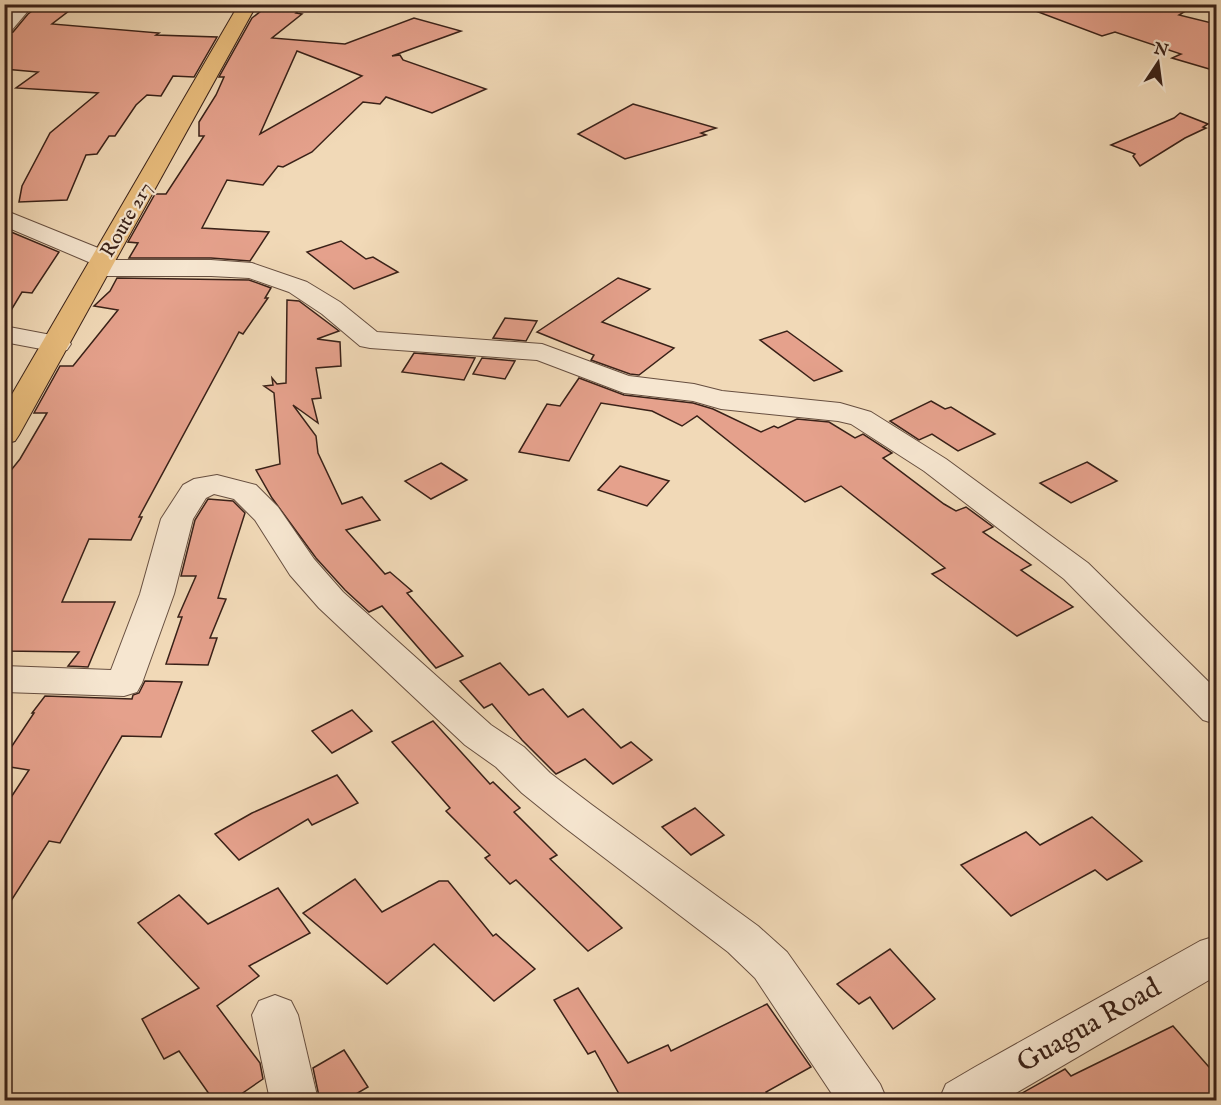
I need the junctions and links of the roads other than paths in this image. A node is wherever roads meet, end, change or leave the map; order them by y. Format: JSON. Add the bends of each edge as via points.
{"nodes":[{"id":1,"x":25,"y":4,"type":"edge"},
{"id":2,"x":248,"y":4,"type":"edge"},
{"id":3,"x":4,"y":27,"type":"edge"},
{"id":4,"x":4,"y":217,"type":"edge"},
{"id":5,"x":102,"y":263,"type":"junction"},
{"id":6,"x":4,"y":334,"type":"edge"},
{"id":7,"x":57,"y":344,"type":"junction"},
{"id":8,"x":4,"y":435,"type":"edge"},
{"id":9,"x":8,"y":686,"type":"edge"},
{"id":10,"x":1216,"y":711,"type":"edge"},
{"id":11,"x":1216,"y":954,"type":"edge"},
{"id":12,"x":275,"y":1015,"type":"dead end"},
{"id":13,"x":987,"y":1094,"type":"edge"},
{"id":14,"x":294,"y":1101,"type":"edge"},
{"id":15,"x":863,"y":1101,"type":"edge"}],
"edges":[{"from":1,"to":3,"type":"street"},
{"from":2,"to":5,"type":"main road","name":"Route 217"},
{"from":4,"to":5,"type":"street"},
{"from":5,"to":7,"type":"main road","name":"Route 217"},
{"from":5,"to":10,"type":"street","via":[[252,271],[298,287],[369,340],[542,352],[624,384],[861,418],[935,465],[1076,571]]},
{"from":6,"to":7,"type":"street"},
{"from":7,"to":8,"type":"main road","name":"Route 217"},
{"from":9,"to":15,"type":"street","via":[[124,683],[157,594],[177,519],[194,492],[217,484],[245,492],[267,514],[302,567],[331,600],[478,735],[578,816],[743,939],[771,965]]},
{"from":11,"to":13,"type":"street","name":"Guagua Road"},
{"from":12,"to":14,"type":"street"}]}
